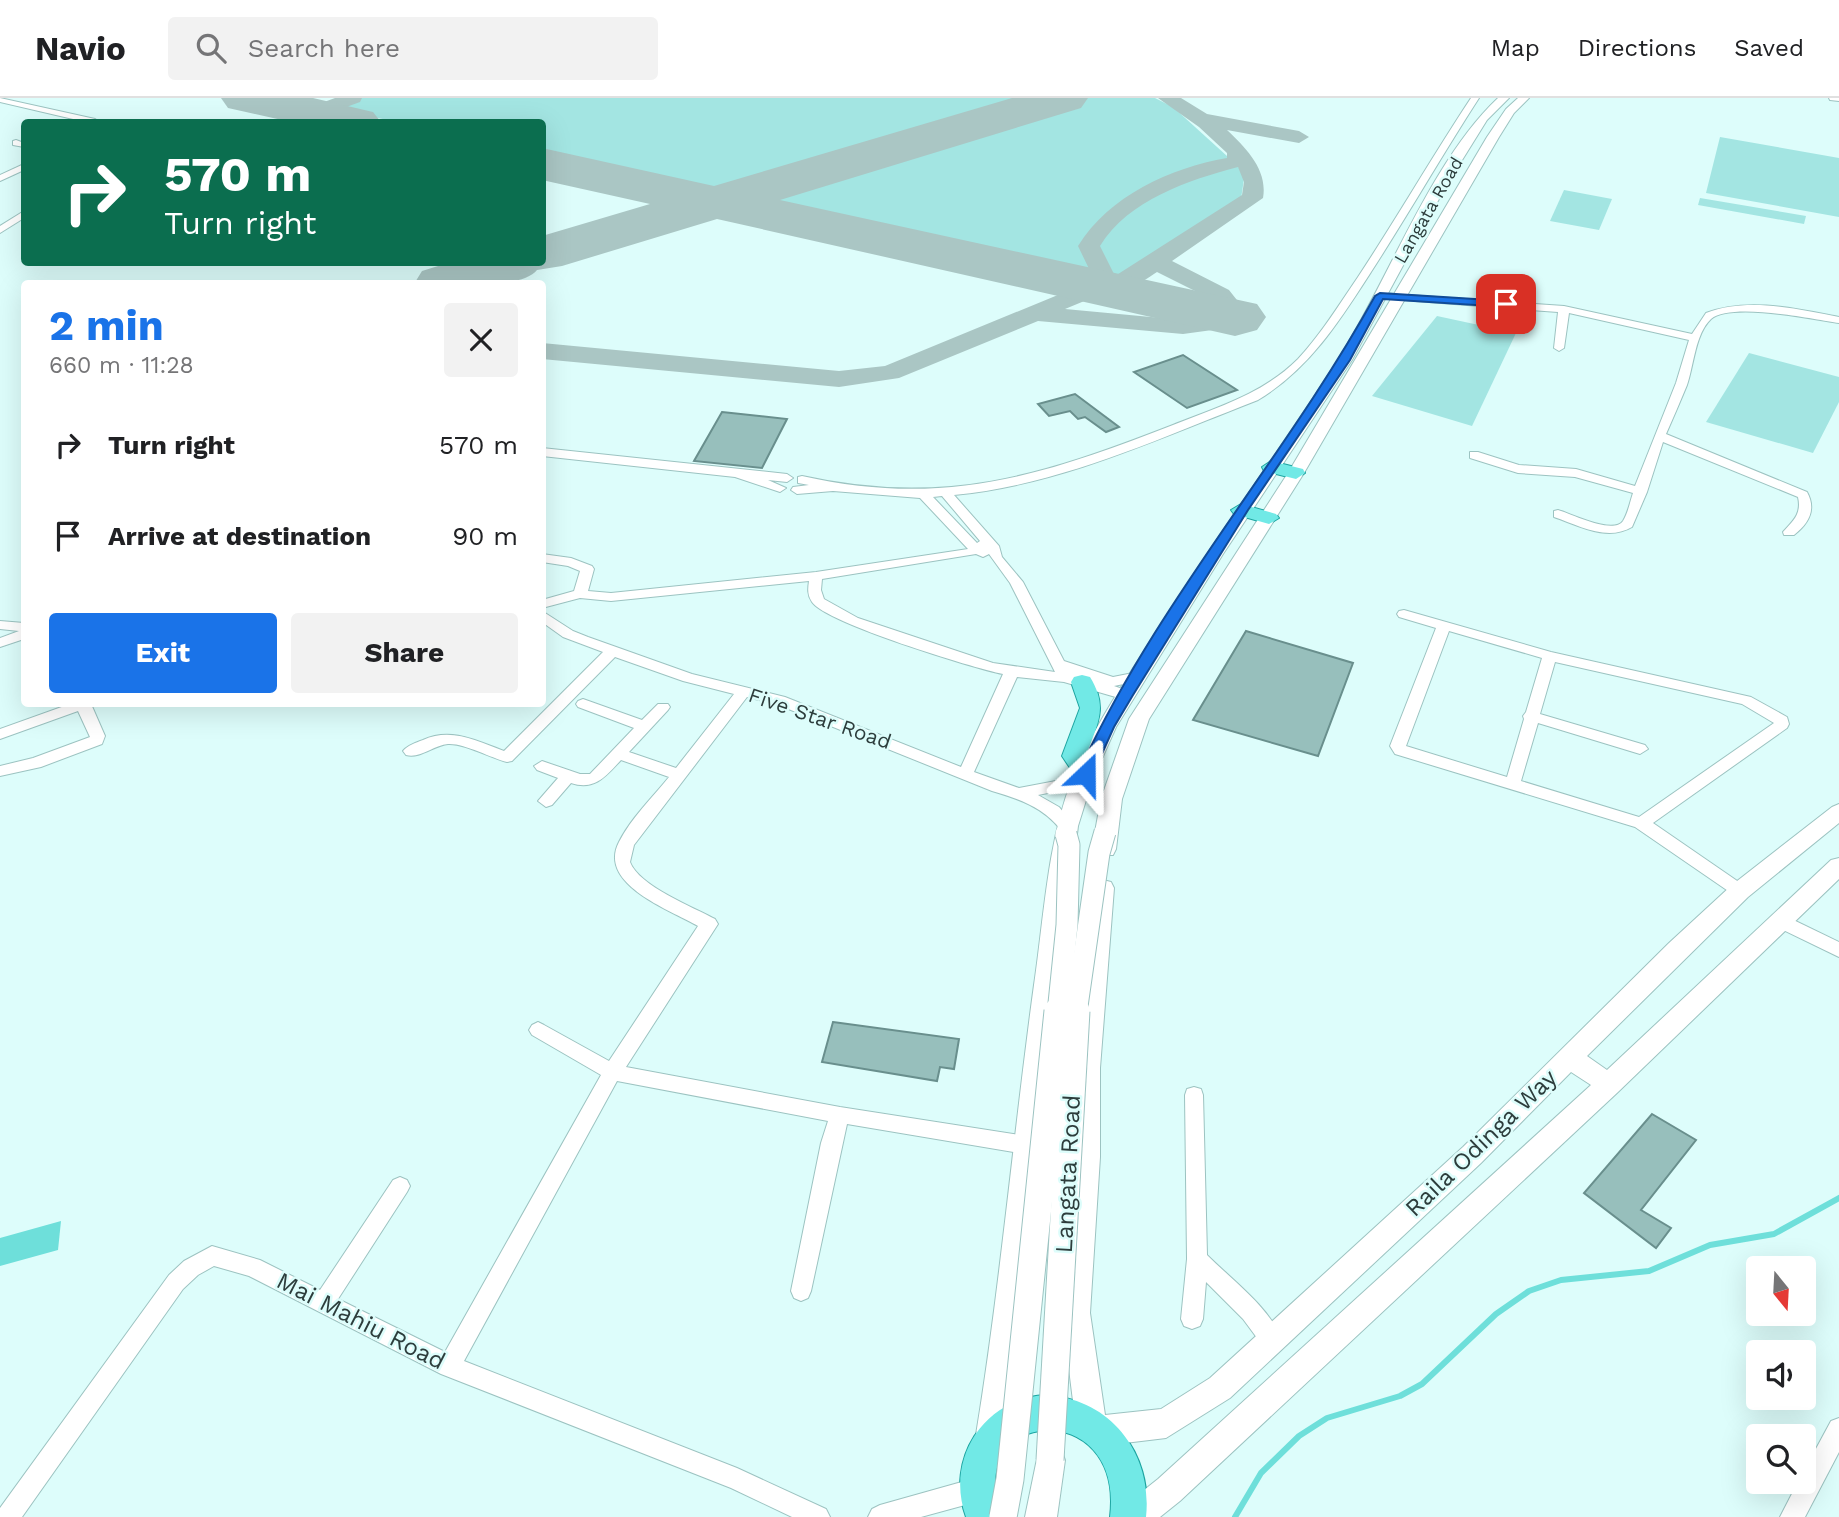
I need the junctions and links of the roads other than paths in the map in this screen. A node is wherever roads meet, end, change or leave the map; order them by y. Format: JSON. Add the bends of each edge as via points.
{"nodes":[{"id":1,"x":1475,"y":98,"type":"edge"},
{"id":2,"x":1504,"y":98,"type":"edge"},
{"id":3,"x":1524,"y":98,"type":"edge"},
{"id":4,"x":1833,"y":98,"type":"edge"},
{"id":5,"x":1839,"y":99,"type":"edge"},
{"id":6,"x":0,"y":100,"type":"edge"},
{"id":7,"x":82,"y":119,"type":"edge"},
{"id":8,"x":21,"y":168,"type":"edge"},
{"id":9,"x":0,"y":178,"type":"edge"},
{"id":10,"x":21,"y":216,"type":"edge"},
{"id":11,"x":0,"y":230,"type":"edge"},
{"id":12,"x":1390,"y":297,"type":"junction"},
{"id":13,"x":1564,"y":309,"type":"junction"},
{"id":14,"x":1839,"y":320,"type":"edge"},
{"id":15,"x":1695,"y":338,"type":"junction"},
{"id":16,"x":1559,"y":348,"type":"dead end"},
{"id":17,"x":1659,"y":436,"type":"junction"},
{"id":18,"x":546,"y":452,"type":"edge"},
{"id":19,"x":1474,"y":455,"type":"dead end"},
{"id":20,"x":1271,"y":467,"type":"junction"},
{"id":21,"x":1296,"y":474,"type":"junction"},
{"id":22,"x":1002,"y":484,"type":"junction"},
{"id":23,"x":945,"y":492,"type":"junction"},
{"id":24,"x":1641,"y":492,"type":"junction"},
{"id":25,"x":923,"y":494,"type":"junction"},
{"id":26,"x":1241,"y":510,"type":"junction"},
{"id":27,"x":962,"y":513,"type":"junction"},
{"id":28,"x":1558,"y":514,"type":"dead end"},
{"id":29,"x":1269,"y":518,"type":"junction"},
{"id":30,"x":1789,"y":532,"type":"dead end"},
{"id":31,"x":982,"y":545,"type":"junction"},
{"id":32,"x":546,"y":559,"type":"edge"},
{"id":33,"x":816,"y":576,"type":"junction"},
{"id":34,"x":580,"y":594,"type":"junction"},
{"id":35,"x":546,"y":603,"type":"edge"},
{"id":36,"x":1404,"y":614,"type":"dead end"},
{"id":37,"x":546,"y":618,"type":"edge"},
{"id":38,"x":0,"y":625,"type":"edge"},
{"id":39,"x":21,"y":627,"type":"edge"},
{"id":40,"x":1443,"y":628,"type":"junction"},
{"id":41,"x":21,"y":635,"type":"edge"},
{"id":42,"x":0,"y":643,"type":"edge"},
{"id":43,"x":613,"y":651,"type":"junction"},
{"id":44,"x":1550,"y":656,"type":"junction"},
{"id":45,"x":1011,"y":673,"type":"junction"},
{"id":46,"x":1068,"y":674,"type":"junction"},
{"id":47,"x":1138,"y":677,"type":"junction"},
{"id":48,"x":744,"y":691,"type":"junction"},
{"id":49,"x":1126,"y":695,"type":"junction"},
{"id":50,"x":583,"y":704,"type":"dead end"},
{"id":51,"x":75,"y":707,"type":"edge"},
{"id":52,"x":84,"y":707,"type":"edge"},
{"id":53,"x":663,"y":707,"type":"dead end"},
{"id":54,"x":1530,"y":716,"type":"junction"},
{"id":55,"x":645,"y":726,"type":"junction"},
{"id":56,"x":0,"y":734,"type":"edge"},
{"id":57,"x":1640,"y":749,"type":"dead end"},
{"id":58,"x":411,"y":751,"type":"dead end"},
{"id":59,"x":619,"y":754,"type":"junction"},
{"id":60,"x":542,"y":765,"type":"dead end"},
{"id":61,"x":0,"y":771,"type":"edge"},
{"id":62,"x":966,"y":773,"type":"junction"},
{"id":63,"x":680,"y":775,"type":"junction"},
{"id":64,"x":569,"y":776,"type":"junction"},
{"id":65,"x":1084,"y":777,"type":"junction"},
{"id":66,"x":1512,"y":785,"type":"junction"},
{"id":67,"x":1021,"y":793,"type":"junction"},
{"id":68,"x":546,"y":801,"type":"dead end"},
{"id":69,"x":1839,"y":812,"type":"edge"},
{"id":70,"x":1641,"y":823,"type":"junction"},
{"id":71,"x":1066,"y":830,"type":"junction"},
{"id":72,"x":1105,"y":832,"type":"junction"},
{"id":73,"x":1839,"y":866,"type":"edge"},
{"id":74,"x":1740,"y":891,"type":"junction"},
{"id":75,"x":1781,"y":921,"type":"junction"},
{"id":76,"x":1839,"y":950,"type":"edge"},
{"id":77,"x":538,"y":1030,"type":"dead end"},
{"id":78,"x":1570,"y":1058,"type":"junction"},
{"id":79,"x":612,"y":1072,"type":"junction"},
{"id":80,"x":1609,"y":1084,"type":"junction"},
{"id":81,"x":1194,"y":1095,"type":"dead end"},
{"id":82,"x":840,"y":1115,"type":"junction"},
{"id":83,"x":1026,"y":1145,"type":"junction"},
{"id":84,"x":400,"y":1186,"type":"dead end"},
{"id":85,"x":1197,"y":1259,"type":"junction"},
{"id":86,"x":801,"y":1291,"type":"dead end"},
{"id":87,"x":323,"y":1303,"type":"junction"},
{"id":88,"x":1192,"y":1319,"type":"dead end"},
{"id":89,"x":1270,"y":1339,"type":"junction"},
{"id":90,"x":449,"y":1366,"type":"junction"},
{"id":91,"x":1095,"y":1428,"type":"junction"},
{"id":92,"x":1839,"y":1429,"type":"edge"},
{"id":93,"x":990,"y":1441,"type":"junction"},
{"id":94,"x":980,"y":1504,"type":"edge"},
{"id":95,"x":8,"y":1507,"type":"edge"},
{"id":96,"x":818,"y":1517,"type":"edge"},
{"id":97,"x":880,"y":1517,"type":"edge"},
{"id":98,"x":1003,"y":1517,"type":"edge"},
{"id":99,"x":1041,"y":1517,"type":"edge"},
{"id":100,"x":1128,"y":1517,"type":"edge"},
{"id":101,"x":1135,"y":1517,"type":"edge"},
{"id":102,"x":1792,"y":1517,"type":"edge"}],
"edges":[{"from":1,"to":22,"type":"street","via":[[1336,318],[1308,357],[1286,377],[1254,398]]},
{"from":2,"to":12,"type":"main road","name":"Langata Road","via":[[1483,118],[1440,186]]},
{"from":3,"to":12,"type":"main road","name":"Langata Road","via":[[1493,136]]},
{"from":4,"to":5,"type":"street"},
{"from":6,"to":7,"type":"street"},
{"from":8,"to":9,"type":"street"},
{"from":10,"to":11,"type":"street"},
{"from":12,"to":13,"type":"street"},
{"from":12,"to":20,"type":"main road","name":"Langata Road"},
{"from":12,"to":21,"type":"main road","name":"Langata Road"},
{"from":13,"to":15,"type":"street"},
{"from":13,"to":16,"type":"street"},
{"from":14,"to":15,"type":"street","via":[[1791,311],[1720,312],[1707,318]]},
{"from":15,"to":17,"type":"street"},
{"from":17,"to":24,"type":"street"},
{"from":17,"to":30,"type":"street","via":[[1803,495],[1804,517]]},
{"from":18,"to":25,"type":"street","via":[[799,485]]},
{"from":19,"to":24,"type":"street","via":[[1518,469],[1561,470]]},
{"from":20,"to":21,"type":"main road"},
{"from":20,"to":26,"type":"main road","name":"Langata Road"},
{"from":21,"to":29,"type":"main road","name":"Langata Road"},
{"from":22,"to":23,"type":"street"},
{"from":22,"to":27,"type":"street","via":[[974,499]]},
{"from":23,"to":25,"type":"street"},
{"from":23,"to":27,"type":"street"},
{"from":24,"to":28,"type":"street","via":[[1625,528],[1602,528]]},
{"from":25,"to":31,"type":"street"},
{"from":26,"to":29,"type":"main road"},
{"from":26,"to":47,"type":"main road","name":"Langata Road"},
{"from":27,"to":31,"type":"street"},
{"from":29,"to":72,"type":"main road","name":"Langata Road","via":[[1139,719]]},
{"from":31,"to":33,"type":"street","via":[[941,559]]},
{"from":31,"to":46,"type":"street","via":[[1016,582]]},
{"from":32,"to":34,"type":"street","via":[[587,569]]},
{"from":33,"to":34,"type":"street","via":[[611,597]]},
{"from":33,"to":45,"type":"street","via":[[818,601],[840,616]]},
{"from":34,"to":35,"type":"street"},
{"from":36,"to":40,"type":"street"},
{"from":37,"to":43,"type":"street","name":"Five Star Road","via":[[568,634]]},
{"from":38,"to":39,"type":"street"},
{"from":40,"to":44,"type":"street"},
{"from":40,"to":66,"type":"street","via":[[1398,746],[1406,754]]},
{"from":41,"to":42,"type":"street"},
{"from":43,"to":48,"type":"street","name":"Five Star Road","via":[[688,678]]},
{"from":43,"to":58,"type":"street","via":[[508,757],[452,738]]},
{"from":44,"to":54,"type":"street"},
{"from":44,"to":70,"type":"street","via":[[1746,700],[1782,721]]},
{"from":45,"to":46,"type":"street"},
{"from":45,"to":62,"type":"street"},
{"from":46,"to":47,"type":"street","via":[[1112,682]]},
{"from":46,"to":49,"type":"street"},
{"from":46,"to":65,"type":"main road","via":[[1091,709],[1074,756]]},
{"from":47,"to":49,"type":"main road","name":"Langata Road"},
{"from":48,"to":62,"type":"street","name":"Five Star Road","via":[[780,700]]},
{"from":48,"to":63,"type":"street"},
{"from":49,"to":65,"type":"main road","name":"Langata Road"},
{"from":50,"to":55,"type":"street"},
{"from":51,"to":56,"type":"street"},
{"from":52,"to":61,"type":"street","via":[[97,740]]},
{"from":53,"to":55,"type":"street"},
{"from":54,"to":57,"type":"street"},
{"from":54,"to":66,"type":"street"},
{"from":55,"to":59,"type":"street"},
{"from":59,"to":63,"type":"street"},
{"from":59,"to":64,"type":"street","via":[[594,779]]},
{"from":60,"to":64,"type":"street"},
{"from":62,"to":67,"type":"street","name":"Five Star Road"},
{"from":63,"to":79,"type":"street","via":[[621,855],[624,868],[638,881],[709,924]]},
{"from":64,"to":68,"type":"street"},
{"from":65,"to":67,"type":"street"},
{"from":65,"to":71,"type":"main road","name":"Langata Road"},
{"from":66,"to":70,"type":"street"},
{"from":67,"to":71,"type":"street","name":"Five Star Road","via":[[1054,812]]},
{"from":69,"to":74,"type":"main road","name":"Raila Odinga Way"},
{"from":70,"to":74,"type":"street"},
{"from":71,"to":83,"type":"main road","name":"Langata Road"},
{"from":71,"to":98,"type":"main road","name":"Langata Road","bridge":true,"via":[[1067,925]]},
{"from":72,"to":91,"type":"main road","name":"Langata Road","via":[[1076,1313]]},
{"from":72,"to":99,"type":"main road","name":"Langata Road","bridge":true,"via":[[1077,994],[1051,1460]]},
{"from":73,"to":75,"type":"main road","name":"Raila Odinga Way"},
{"from":74,"to":78,"type":"main road","name":"Raila Odinga Way"},
{"from":75,"to":76,"type":"street"},
{"from":75,"to":80,"type":"main road","name":"Raila Odinga Way"},
{"from":77,"to":79,"type":"street"},
{"from":78,"to":80,"type":"main road"},
{"from":78,"to":89,"type":"main road","name":"Raila Odinga Way","via":[[1472,1155]]},
{"from":79,"to":82,"type":"street"},
{"from":79,"to":90,"type":"street"},
{"from":80,"to":101,"type":"main road","name":"Raila Odinga Way"},
{"from":81,"to":85,"type":"street"},
{"from":82,"to":83,"type":"street"},
{"from":82,"to":86,"type":"street"},
{"from":83,"to":93,"type":"main road","name":"Langata Road","via":[[1006,1345]]},
{"from":84,"to":87,"type":"street"},
{"from":85,"to":88,"type":"street"},
{"from":85,"to":89,"type":"street","via":[[1238,1298]]},
{"from":87,"to":90,"type":"street","name":"Mai Mahiu Road"},
{"from":87,"to":95,"type":"street","name":"Mai Mahiu Road","via":[[253,1267],[222,1258],[212,1256],[191,1268]]},
{"from":89,"to":91,"type":"main road","name":"Raila Odinga Way","via":[[1220,1388],[1166,1423]]},
{"from":90,"to":96,"type":"street","name":"Mai Mahiu Road","via":[[737,1479]]},
{"from":91,"to":93,"type":"main road","via":[[1065,1413],[1037,1412],[1011,1422]]},
{"from":91,"to":100,"type":"main road","via":[[1124,1464],[1129,1483]]},
{"from":92,"to":102,"type":"street"},
{"from":93,"to":94,"type":"main road","via":[[979,1464]]},
{"from":94,"to":97,"type":"street"}]}
